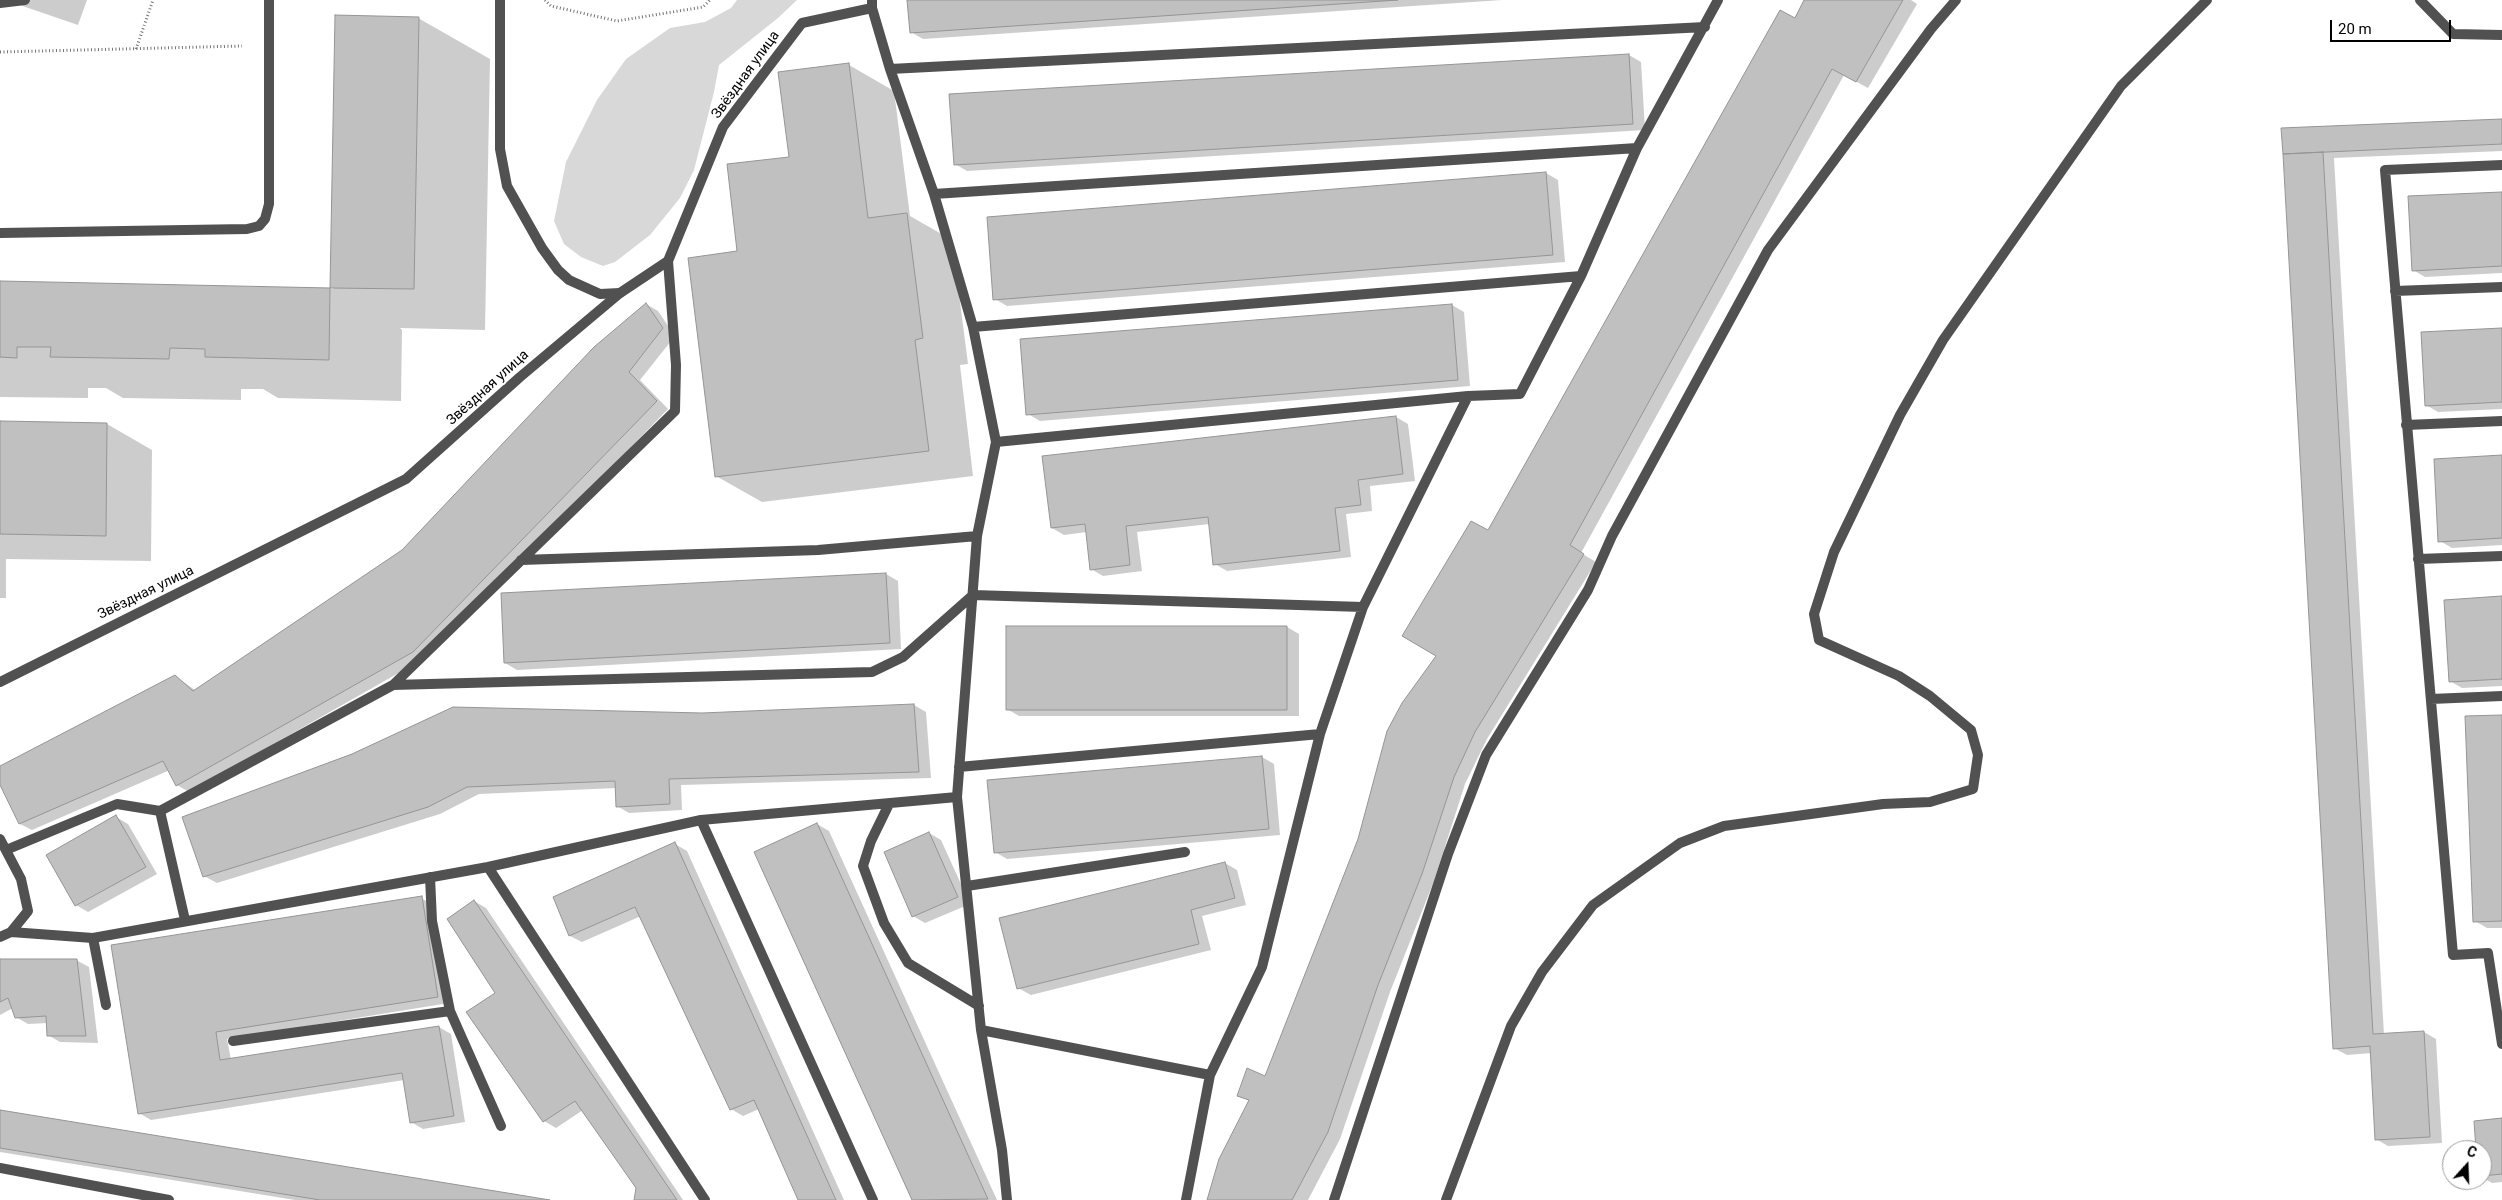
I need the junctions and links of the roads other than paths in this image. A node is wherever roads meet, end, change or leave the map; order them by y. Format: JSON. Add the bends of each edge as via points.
{"nodes":[{"id":1,"x":25,"y":0,"type":"edge"},
{"id":2,"x":269,"y":0,"type":"edge"},
{"id":3,"x":500,"y":0,"type":"edge"},
{"id":4,"x":1718,"y":0,"type":"edge"},
{"id":5,"x":1956,"y":0,"type":"edge"},
{"id":6,"x":2207,"y":0,"type":"edge"},
{"id":7,"x":2420,"y":0,"type":"edge"},
{"id":8,"x":0,"y":3,"type":"edge"},
{"id":9,"x":872,"y":4,"type":"edge"},
{"id":10,"x":1705,"y":27,"type":"junction"},
{"id":11,"x":2502,"y":35,"type":"edge"},
{"id":12,"x":890,"y":69,"type":"junction"},
{"id":13,"x":1637,"y":148,"type":"junction"},
{"id":14,"x":2502,"y":165,"type":"edge"},
{"id":15,"x":934,"y":194,"type":"junction"},
{"id":16,"x":0,"y":233,"type":"edge"},
{"id":17,"x":668,"y":261,"type":"junction"},
{"id":18,"x":1582,"y":276,"type":"junction"},
{"id":19,"x":2502,"y":287,"type":"edge"},
{"id":20,"x":2395,"y":292,"type":"junction"},
{"id":21,"x":620,"y":293,"type":"junction"},
{"id":22,"x":973,"y":327,"type":"junction"},
{"id":23,"x":1468,"y":396,"type":"junction"},
{"id":24,"x":2502,"y":421,"type":"edge"},
{"id":25,"x":2406,"y":425,"type":"junction"},
{"id":26,"x":996,"y":442,"type":"junction"},
{"id":27,"x":978,"y":536,"type":"junction"},
{"id":28,"x":2502,"y":556,"type":"edge"},
{"id":29,"x":2418,"y":559,"type":"junction"},
{"id":30,"x":521,"y":560,"type":"junction"},
{"id":31,"x":973,"y":595,"type":"junction"},
{"id":32,"x":1363,"y":607,"type":"junction"},
{"id":33,"x":0,"y":682,"type":"edge"},
{"id":34,"x":393,"y":684,"type":"junction"},
{"id":35,"x":2502,"y":696,"type":"edge"},
{"id":36,"x":2431,"y":699,"type":"junction"},
{"id":37,"x":1320,"y":734,"type":"junction"},
{"id":38,"x":960,"y":767,"type":"junction"},
{"id":39,"x":957,"y":797,"type":"junction"},
{"id":40,"x":889,"y":804,"type":"junction"},
{"id":41,"x":160,"y":811,"type":"junction"},
{"id":42,"x":702,"y":820,"type":"junction"},
{"id":43,"x":0,"y":839,"type":"edge"},
{"id":44,"x":6,"y":850,"type":"junction"},
{"id":45,"x":1185,"y":852,"type":"dead end"},
{"id":46,"x":488,"y":868,"type":"junction"},
{"id":47,"x":430,"y":877,"type":"junction"},
{"id":48,"x":968,"y":886,"type":"junction"},
{"id":49,"x":185,"y":920,"type":"junction"},
{"id":50,"x":11,"y":932,"type":"junction"},
{"id":51,"x":0,"y":937,"type":"edge"},
{"id":52,"x":92,"y":938,"type":"junction"},
{"id":53,"x":106,"y":1005,"type":"dead end"},
{"id":54,"x":979,"y":1006,"type":"junction"},
{"id":55,"x":450,"y":1011,"type":"junction"},
{"id":56,"x":981,"y":1030,"type":"junction"},
{"id":57,"x":233,"y":1041,"type":"dead end"},
{"id":58,"x":2502,"y":1044,"type":"edge"},
{"id":59,"x":1210,"y":1075,"type":"junction"},
{"id":60,"x":501,"y":1126,"type":"dead end"},
{"id":61,"x":0,"y":1168,"type":"edge"},
{"id":62,"x":169,"y":1200,"type":"edge"},
{"id":63,"x":705,"y":1200,"type":"edge"},
{"id":64,"x":873,"y":1200,"type":"edge"},
{"id":65,"x":1007,"y":1200,"type":"edge"},
{"id":66,"x":1186,"y":1200,"type":"edge"},
{"id":67,"x":1334,"y":1200,"type":"edge"},
{"id":68,"x":1446,"y":1200,"type":"edge"}],
"edges":[{"from":1,"to":8,"type":"street"},
{"from":2,"to":16,"type":"street","via":[[269,204],[265,219],[259,226],[247,229]]},
{"from":3,"to":21,"type":"street","via":[[500,149],[508,186],[558,270],[569,280],[600,294]]},
{"from":4,"to":10,"type":"street"},
{"from":5,"to":67,"type":"street","via":[[1925,36],[1768,250],[1612,536],[1588,590],[1486,755],[1445,863]]},
{"from":6,"to":68,"type":"street","via":[[2121,86],[1943,340],[1900,415],[1834,552],[1814,614],[1819,640],[1899,676],[1930,696],[1971,730],[1978,755],[1973,788],[1930,802],[1883,804],[1724,826],[1680,843],[1593,905],[1542,972],[1511,1026]]},
{"from":7,"to":11,"type":"street","via":[[2453,34]]},
{"from":9,"to":12,"type":"street"},
{"from":9,"to":17,"type":"street","name":"Звёздная улица","via":[[802,23],[723,127]]},
{"from":10,"to":12,"type":"street"},
{"from":10,"to":13,"type":"street"},
{"from":12,"to":15,"type":"street"},
{"from":13,"to":15,"type":"street"},
{"from":13,"to":18,"type":"street"},
{"from":14,"to":20,"type":"street","via":[[2385,170]]},
{"from":15,"to":22,"type":"street"},
{"from":17,"to":21,"type":"street","name":"Звёздная улица"},
{"from":17,"to":30,"type":"street","via":[[676,366],[675,411]]},
{"from":18,"to":22,"type":"street"},
{"from":18,"to":23,"type":"street","via":[[1520,394]]},
{"from":19,"to":20,"type":"street"},
{"from":20,"to":25,"type":"street"},
{"from":21,"to":33,"type":"street","name":"Звёздная улица","via":[[406,479]]},
{"from":22,"to":26,"type":"street"},
{"from":23,"to":26,"type":"street"},
{"from":23,"to":32,"type":"street"},
{"from":24,"to":25,"type":"street"},
{"from":25,"to":29,"type":"street"},
{"from":26,"to":27,"type":"street"},
{"from":27,"to":30,"type":"street","via":[[818,550]]},
{"from":27,"to":31,"type":"street"},
{"from":28,"to":29,"type":"street"},
{"from":29,"to":36,"type":"street"},
{"from":30,"to":34,"type":"street"},
{"from":31,"to":32,"type":"street"},
{"from":31,"to":34,"type":"street","via":[[903,657],[872,672]]},
{"from":31,"to":38,"type":"street"},
{"from":32,"to":37,"type":"street"},
{"from":34,"to":41,"type":"street"},
{"from":35,"to":36,"type":"street"},
{"from":36,"to":58,"type":"street","via":[[2453,955],[2488,953]]},
{"from":37,"to":38,"type":"street"},
{"from":37,"to":59,"type":"street","via":[[1262,967]]},
{"from":38,"to":39,"type":"street"},
{"from":39,"to":40,"type":"street"},
{"from":39,"to":48,"type":"street"},
{"from":40,"to":42,"type":"street"},
{"from":40,"to":54,"type":"street","via":[[864,866],[884,923],[908,963]]},
{"from":41,"to":44,"type":"street","via":[[117,804]]},
{"from":41,"to":49,"type":"street"},
{"from":42,"to":46,"type":"street"},
{"from":42,"to":64,"type":"street"},
{"from":43,"to":44,"type":"street"},
{"from":44,"to":50,"type":"street","via":[[20,879],[28,911]]},
{"from":45,"to":48,"type":"street"},
{"from":46,"to":47,"type":"street"},
{"from":46,"to":63,"type":"street"},
{"from":47,"to":49,"type":"street"},
{"from":47,"to":55,"type":"street","via":[[432,921]]},
{"from":48,"to":54,"type":"street"},
{"from":49,"to":52,"type":"street"},
{"from":50,"to":51,"type":"street"},
{"from":50,"to":52,"type":"street"},
{"from":52,"to":53,"type":"street"},
{"from":54,"to":56,"type":"street"},
{"from":55,"to":57,"type":"street"},
{"from":55,"to":60,"type":"street"},
{"from":56,"to":59,"type":"street"},
{"from":56,"to":65,"type":"street","via":[[1002,1150]]},
{"from":59,"to":66,"type":"street"},
{"from":61,"to":62,"type":"street"}]}
